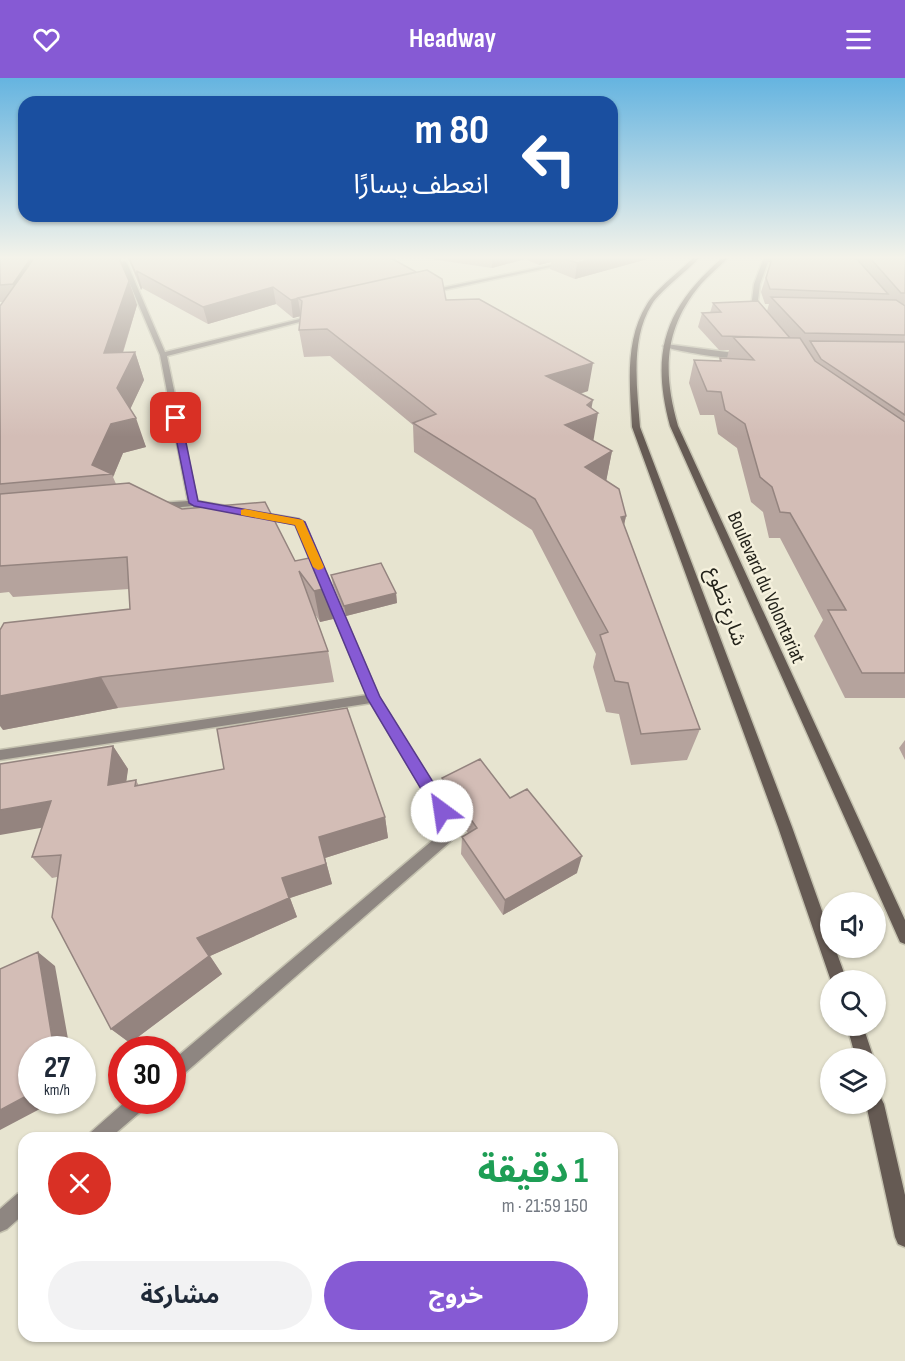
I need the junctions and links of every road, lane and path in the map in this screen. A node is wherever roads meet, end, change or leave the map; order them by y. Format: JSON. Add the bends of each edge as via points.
{"nodes":[{"id":1,"x":147,"y":318,"type":"edge"},
{"id":2,"x":312,"y":318,"type":"edge"},
{"id":3,"x":644,"y":318,"type":"edge"},
{"id":4,"x":676,"y":318,"type":"edge"},
{"id":5,"x":666,"y":346,"type":"junction"},
{"id":6,"x":163,"y":355,"type":"junction"},
{"id":7,"x":754,"y":356,"type":"edge"},
{"id":8,"x":194,"y":503,"type":"junction"},
{"id":9,"x":148,"y":507,"type":"edge"},
{"id":10,"x":374,"y":698,"type":"junction"},
{"id":11,"x":0,"y":755,"type":"edge"},
{"id":12,"x":905,"y":937,"type":"edge"},
{"id":13,"x":835,"y":970,"type":"edge"},
{"id":14,"x":186,"y":1061,"type":"edge"},
{"id":15,"x":125,"y":1114,"type":"edge"},
{"id":16,"x":877,"y":1114,"type":"edge"},
{"id":17,"x":104,"y":1132,"type":"edge"},
{"id":18,"x":18,"y":1206,"type":"edge"},
{"id":19,"x":0,"y":1222,"type":"edge"},
{"id":20,"x":905,"y":1237,"type":"edge"}],
"edges":[{"from":1,"to":6,"type":"street"},
{"from":2,"to":6,"type":"street"},
{"from":3,"to":13,"type":"main road","name":"شارع تطوع","via":[[637,334],[633,369],[636,427]]},
{"from":4,"to":5,"type":"main road","name":"Boulevard du Volontariat"},
{"from":5,"to":7,"type":"street"},
{"from":5,"to":12,"type":"main road","name":"Boulevard du Volontariat","via":[[665,391],[674,426]]},
{"from":6,"to":8,"type":"street"},
{"from":8,"to":9,"type":"street"},
{"from":8,"to":10,"type":"street","via":[[299,522]]},
{"from":10,"to":11,"type":"street"},
{"from":10,"to":14,"type":"street","via":[[454,830]]},
{"from":15,"to":17,"type":"street"},
{"from":16,"to":20,"type":"main road"},
{"from":18,"to":19,"type":"street"}]}
